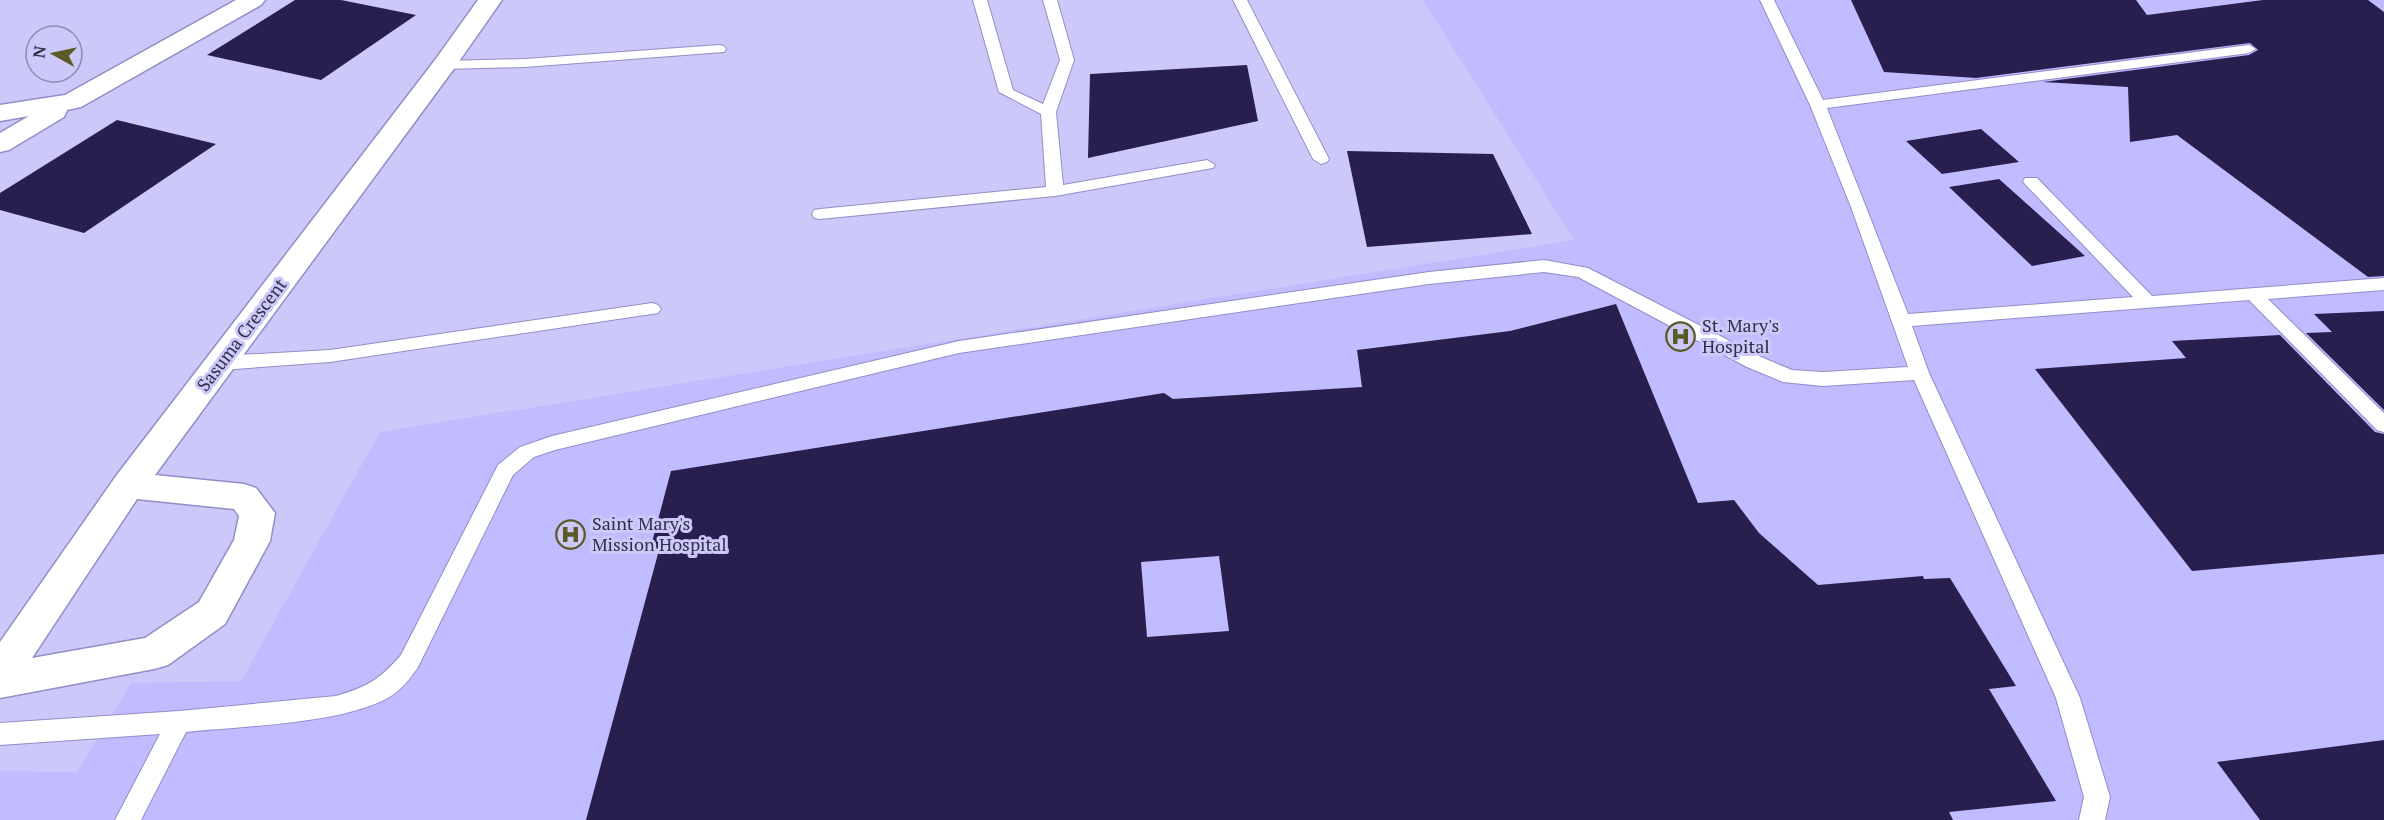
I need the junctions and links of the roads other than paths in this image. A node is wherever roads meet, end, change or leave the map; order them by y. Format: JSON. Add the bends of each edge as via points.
{"nodes":[{"id":1,"x":253,"y":0,"type":"edge"},
{"id":2,"x":490,"y":0,"type":"edge"},
{"id":3,"x":980,"y":0,"type":"edge"},
{"id":4,"x":1050,"y":0,"type":"edge"},
{"id":5,"x":1240,"y":0,"type":"edge"},
{"id":6,"x":1767,"y":0,"type":"edge"},
{"id":7,"x":719,"y":49,"type":"dead end"},
{"id":8,"x":2249,"y":49,"type":"dead end"},
{"id":9,"x":444,"y":65,"type":"junction"},
{"id":10,"x":72,"y":102,"type":"junction"},
{"id":11,"x":1818,"y":105,"type":"junction"},
{"id":12,"x":1048,"y":112,"type":"junction"},
{"id":13,"x":0,"y":113,"type":"edge"},
{"id":14,"x":0,"y":144,"type":"edge"},
{"id":15,"x":1321,"y":159,"type":"dead end"},
{"id":16,"x":1207,"y":165,"type":"dead end"},
{"id":17,"x":2031,"y":181,"type":"dead end"},
{"id":18,"x":1055,"y":191,"type":"junction"},
{"id":19,"x":820,"y":214,"type":"dead end"},
{"id":20,"x":2384,"y":284,"type":"edge"},
{"id":21,"x":2253,"y":294,"type":"junction"},
{"id":22,"x":2147,"y":301,"type":"junction"},
{"id":23,"x":652,"y":309,"type":"dead end"},
{"id":24,"x":1901,"y":321,"type":"junction"},
{"id":25,"x":220,"y":363,"type":"junction"},
{"id":26,"x":1920,"y":373,"type":"junction"},
{"id":27,"x":2384,"y":425,"type":"edge"},
{"id":28,"x":128,"y":484,"type":"junction"},
{"id":29,"x":0,"y":674,"type":"edge"},
{"id":30,"x":0,"y":681,"type":"edge"},
{"id":31,"x":179,"y":722,"type":"junction"},
{"id":32,"x":0,"y":734,"type":"edge"},
{"id":33,"x":128,"y":820,"type":"edge"},
{"id":34,"x":2092,"y":820,"type":"edge"}],
"edges":[{"from":1,"to":10,"type":"street"},
{"from":2,"to":9,"type":"street","name":"Sasuma Crescent"},
{"from":3,"to":12,"type":"lane","via":[[1006,92]]},
{"from":4,"to":12,"type":"lane","via":[[1067,60]]},
{"from":5,"to":15,"type":"lane"},
{"from":6,"to":11,"type":"lane"},
{"from":7,"to":9,"type":"lane"},
{"from":8,"to":11,"type":"lane"},
{"from":9,"to":25,"type":"street","name":"Sasuma Crescent"},
{"from":10,"to":13,"type":"street"},
{"from":10,"to":14,"type":"street"},
{"from":11,"to":24,"type":"lane"},
{"from":12,"to":18,"type":"lane"},
{"from":16,"to":18,"type":"lane"},
{"from":17,"to":22,"type":"lane"},
{"from":18,"to":19,"type":"lane"},
{"from":20,"to":21,"type":"lane"},
{"from":21,"to":22,"type":"lane"},
{"from":21,"to":27,"type":"lane"},
{"from":22,"to":24,"type":"lane"},
{"from":23,"to":25,"type":"lane","via":[[330,356]]},
{"from":24,"to":26,"type":"lane"},
{"from":25,"to":28,"type":"street","name":"Sasuma Crescent"},
{"from":26,"to":31,"type":"lane","via":[[1823,379],[1790,377],[1582,272],[1544,266],[1429,278],[959,347],[563,440],[527,452],[505,470],[409,662],[390,684],[336,706]]},
{"from":26,"to":34,"type":"lane","via":[[2068,698],[2097,797]]},
{"from":28,"to":29,"type":"street","name":"Sasuma Crescent"},
{"from":28,"to":30,"type":"street","via":[[244,497],[257,513],[252,542],[212,613],[154,653]]},
{"from":31,"to":32,"type":"lane"},
{"from":31,"to":33,"type":"lane"}]}
